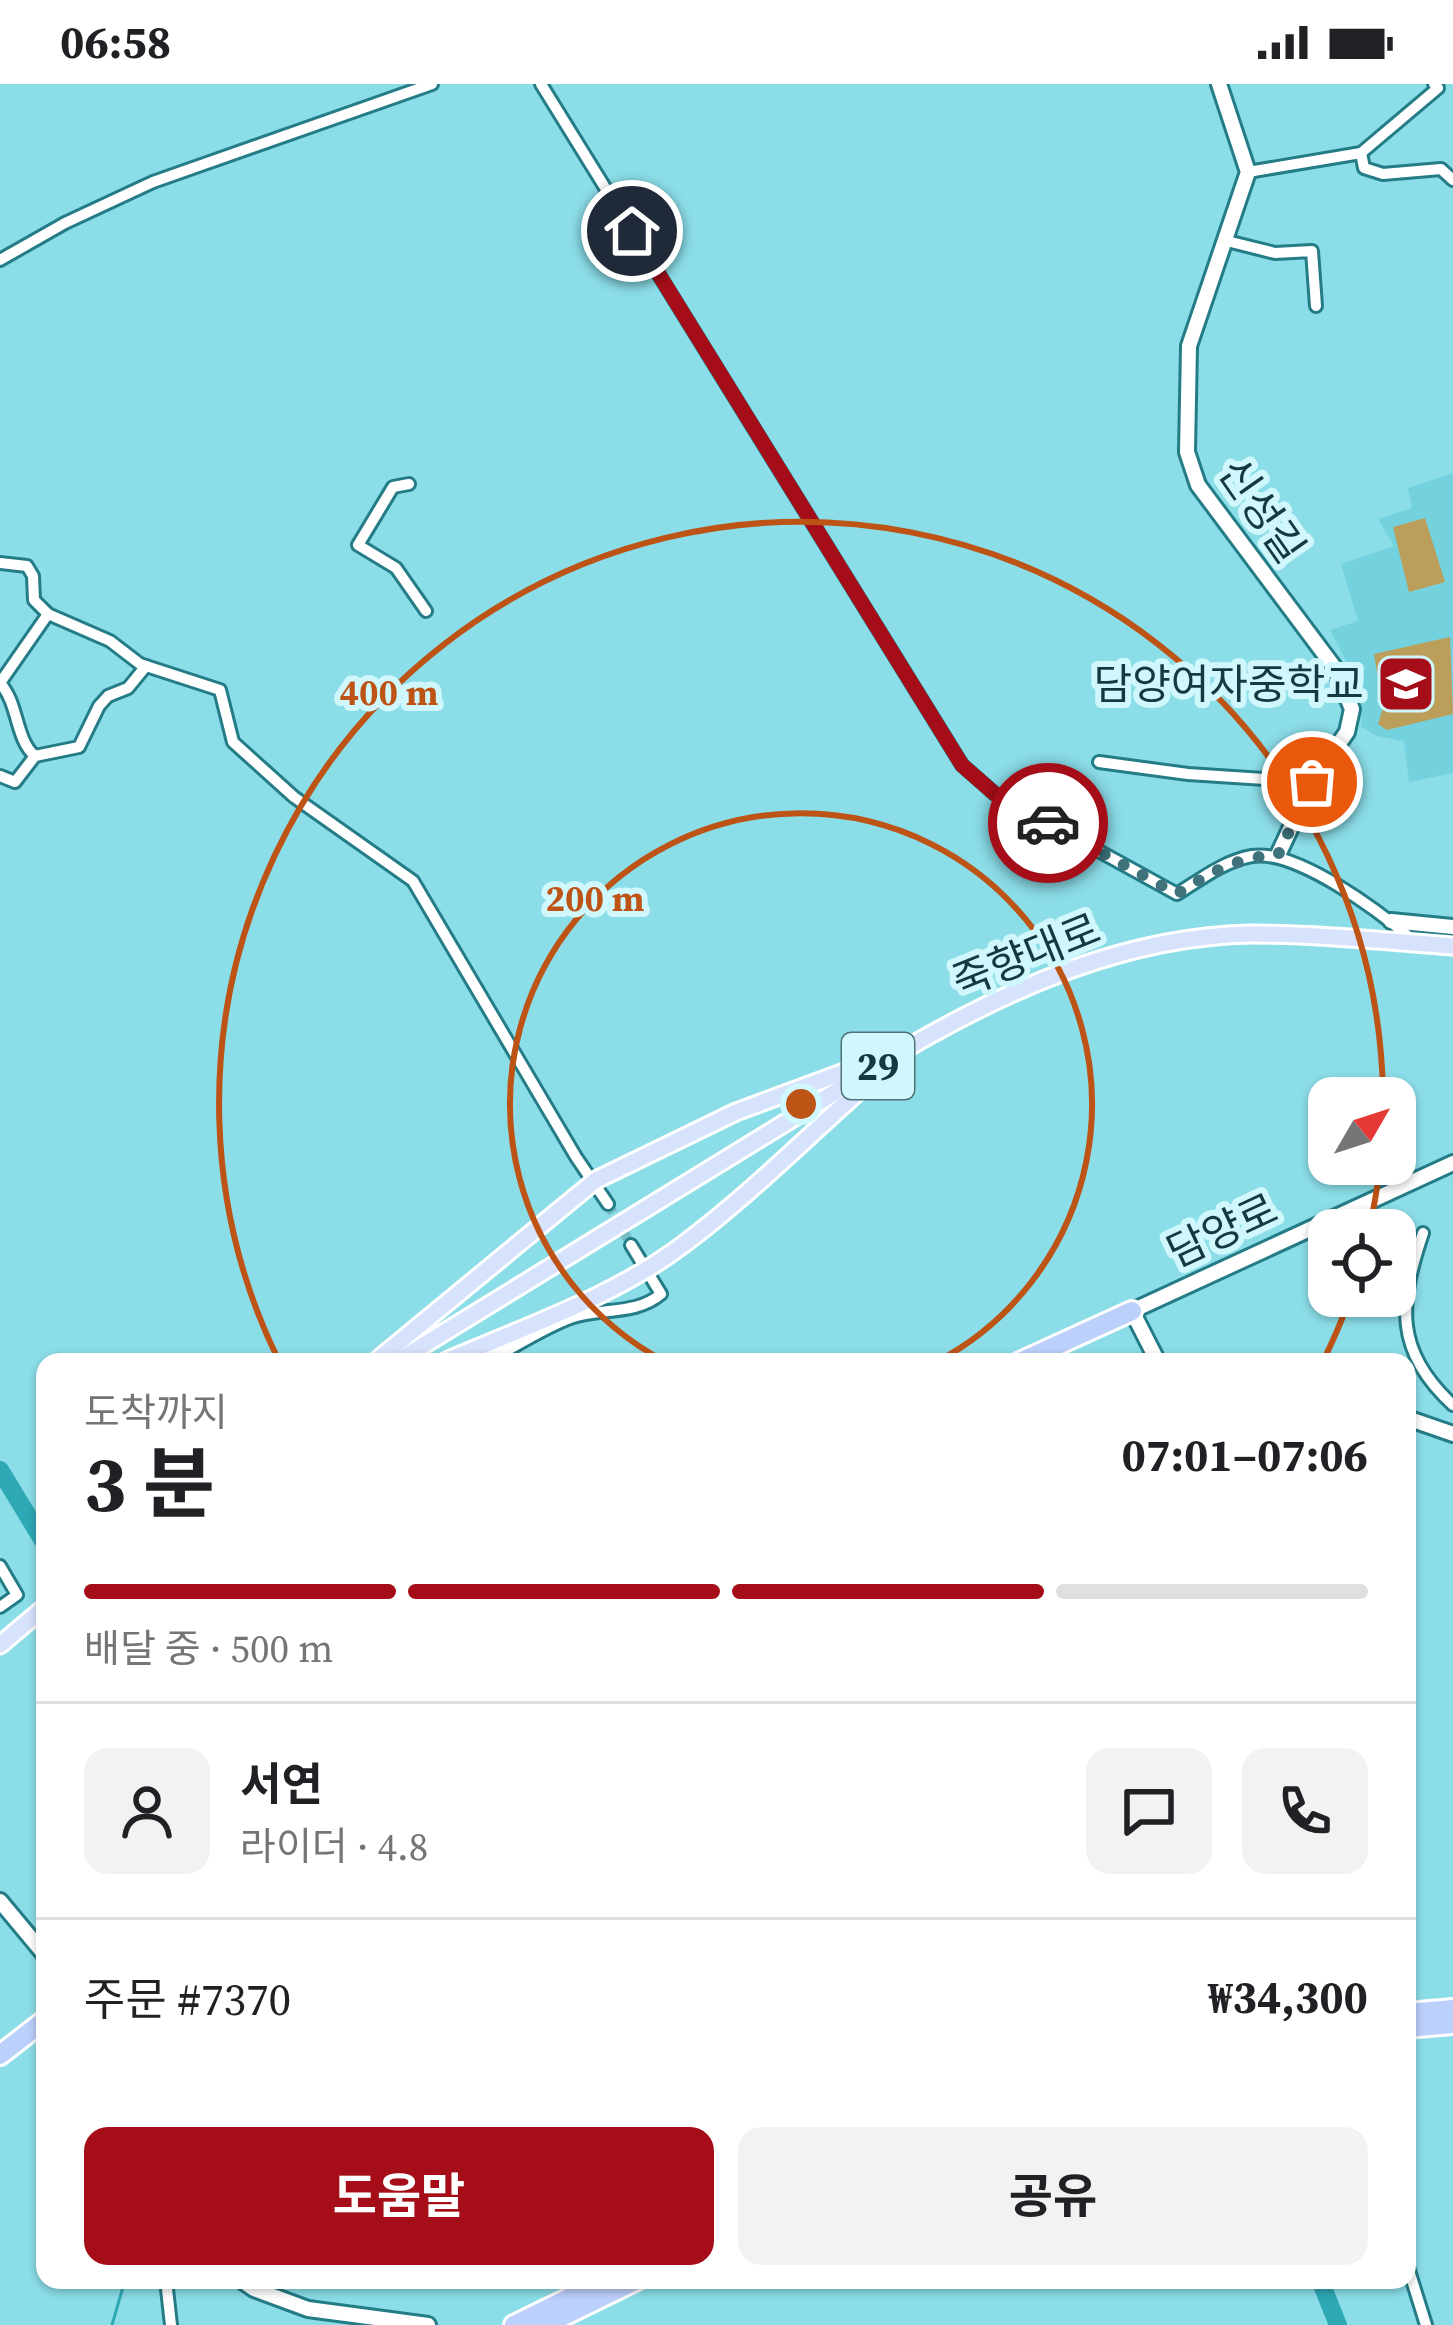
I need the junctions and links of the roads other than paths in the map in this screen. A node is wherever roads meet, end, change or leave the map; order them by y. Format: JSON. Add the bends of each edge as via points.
{"nodes":[{"id":1,"x":432,"y":84,"type":"edge"},
{"id":2,"x":541,"y":84,"type":"edge"},
{"id":3,"x":1219,"y":84,"type":"edge"},
{"id":4,"x":1434,"y":84,"type":"edge"},
{"id":5,"x":1361,"y":153,"type":"junction"},
{"id":6,"x":1248,"y":172,"type":"junction"},
{"id":7,"x":1453,"y":180,"type":"edge"},
{"id":8,"x":1227,"y":242,"type":"junction"},
{"id":9,"x":0,"y":260,"type":"edge"},
{"id":10,"x":1316,"y":306,"type":"dead end"},
{"id":11,"x":409,"y":484,"type":"dead end"},
{"id":12,"x":0,"y":562,"type":"edge"},
{"id":13,"x":426,"y":611,"type":"dead end"},
{"id":14,"x":48,"y":614,"type":"junction"},
{"id":15,"x":146,"y":666,"type":"junction"},
{"id":16,"x":0,"y":683,"type":"edge"},
{"id":17,"x":10,"y":694,"type":"junction"},
{"id":18,"x":0,"y":707,"type":"edge"},
{"id":19,"x":35,"y":756,"type":"junction"},
{"id":20,"x":1099,"y":761,"type":"dead end"},
{"id":21,"x":0,"y":776,"type":"edge"},
{"id":22,"x":1312,"y":782,"type":"junction"},
{"id":23,"x":1278,"y":855,"type":"junction"},
{"id":24,"x":1391,"y":921,"type":"junction"},
{"id":25,"x":1453,"y":927,"type":"edge"},
{"id":26,"x":1417,"y":943,"type":"junction"},
{"id":27,"x":1453,"y":946,"type":"edge"},
{"id":28,"x":1453,"y":956,"type":"edge"},
{"id":29,"x":908,"y":1048,"type":"junction"},
{"id":30,"x":1453,"y":1163,"type":"edge"},
{"id":31,"x":596,"y":1180,"type":"junction"},
{"id":32,"x":608,"y":1204,"type":"tunnel mouth"},
{"id":33,"x":1423,"y":1233,"type":"dead end"},
{"id":34,"x":631,"y":1245,"type":"tunnel mouth"},
{"id":35,"x":644,"y":1270,"type":"junction"},
{"id":36,"x":1132,"y":1311,"type":"junction"},
{"id":37,"x":386,"y":1353,"type":"edge"},
{"id":38,"x":411,"y":1353,"type":"edge"},
{"id":39,"x":464,"y":1353,"type":"edge"},
{"id":40,"x":503,"y":1353,"type":"edge"},
{"id":41,"x":1041,"y":1353,"type":"edge"},
{"id":42,"x":1153,"y":1353,"type":"edge"},
{"id":43,"x":1416,"y":1353,"type":"edge"},
{"id":44,"x":1416,"y":1354,"type":"edge"},
{"id":45,"x":1453,"y":1405,"type":"edge"},
{"id":46,"x":1416,"y":1421,"type":"edge"},
{"id":47,"x":1453,"y":1434,"type":"edge"},
{"id":48,"x":0,"y":1566,"type":"edge"},
{"id":49,"x":0,"y":1607,"type":"edge"},
{"id":50,"x":36,"y":1613,"type":"edge"},
{"id":51,"x":36,"y":1614,"type":"edge"},
{"id":52,"x":0,"y":1630,"type":"edge"},
{"id":53,"x":0,"y":1646,"type":"edge"},
{"id":54,"x":0,"y":1901,"type":"edge"},
{"id":55,"x":36,"y":1944,"type":"edge"},
{"id":56,"x":1453,"y":2009,"type":"edge"},
{"id":57,"x":1416,"y":2011,"type":"edge"},
{"id":58,"x":1453,"y":2024,"type":"edge"},
{"id":59,"x":36,"y":2027,"type":"edge"},
{"id":60,"x":1416,"y":2027,"type":"edge"},
{"id":61,"x":0,"y":2055,"type":"edge"},
{"id":62,"x":167,"y":2289,"type":"edge"},
{"id":63,"x":254,"y":2289,"type":"edge"},
{"id":64,"x":588,"y":2289,"type":"edge"},
{"id":65,"x":619,"y":2289,"type":"edge"},
{"id":66,"x":1415,"y":2289,"type":"edge"},
{"id":67,"x":170,"y":2325,"type":"edge"},
{"id":68,"x":428,"y":2325,"type":"edge"},
{"id":69,"x":514,"y":2325,"type":"edge"},
{"id":70,"x":545,"y":2325,"type":"edge"},
{"id":71,"x":1426,"y":2325,"type":"edge"}],
"edges":[{"from":1,"to":9,"type":"street","via":[[153,182]]},
{"from":2,"to":23,"type":"street","via":[[962,765],[995,794],[1177,894],[1222,865]]},
{"from":3,"to":6,"type":"street"},
{"from":4,"to":5,"type":"street"},
{"from":5,"to":6,"type":"street"},
{"from":5,"to":7,"type":"street","via":[[1364,168],[1383,174],[1441,169]]},
{"from":6,"to":8,"type":"street","name":"신성길"},
{"from":8,"to":10,"type":"street","via":[[1312,251]]},
{"from":8,"to":22,"type":"street","name":"신성길","via":[[1192,331],[1187,452],[1198,485],[1346,691],[1347,732]]},
{"from":11,"to":13,"type":"street","via":[[393,487],[358,545],[396,568]]},
{"from":12,"to":14,"type":"street","via":[[27,566],[34,600]]},
{"from":14,"to":15,"type":"street","via":[[110,640]]},
{"from":14,"to":16,"type":"street"},
{"from":15,"to":19,"type":"street","via":[[99,706],[79,747]]},
{"from":15,"to":31,"type":"street","via":[[220,690],[233,742],[294,797],[413,881]]},
{"from":16,"to":17,"type":"street"},
{"from":17,"to":18,"type":"street"},
{"from":17,"to":19,"type":"street","via":[[24,746]]},
{"from":19,"to":21,"type":"street","via":[[15,782]]},
{"from":20,"to":22,"type":"street"},
{"from":22,"to":23,"type":"street","name":"신성길"},
{"from":23,"to":24,"type":"street"},
{"from":24,"to":25,"type":"street"},
{"from":24,"to":26,"type":"street"},
{"from":26,"to":27,"type":"main road","name":"죽향대로","number":"29"},
{"from":26,"to":28,"type":"main road","name":"죽향대로","number":"29"},
{"from":26,"to":29,"type":"main road","name":"죽향대로","number":"29","via":[[1249,934],[1156,946],[1054,974]]},
{"from":29,"to":31,"type":"main road","via":[[736,1112]]},
{"from":29,"to":35,"type":"main road"},
{"from":29,"to":38,"type":"main road","name":"죽향대로","number":"29"},
{"from":30,"to":36,"type":"street","name":"담양로"},
{"from":31,"to":32,"type":"street"},
{"from":31,"to":37,"type":"main road"},
{"from":33,"to":43,"type":"street","via":[[1404,1297]]},
{"from":34,"to":35,"type":"street"},
{"from":35,"to":39,"type":"main road"},
{"from":35,"to":40,"type":"street","via":[[661,1294],[654,1300],[571,1318]]},
{"from":36,"to":41,"type":"highway","name":"담양로"},
{"from":36,"to":42,"type":"street"},
{"from":44,"to":45,"type":"street"},
{"from":46,"to":47,"type":"street"},
{"from":48,"to":49,"type":"street","via":[[17,1595]]},
{"from":50,"to":52,"type":"main road"},
{"from":51,"to":53,"type":"main road"},
{"from":54,"to":55,"type":"street"},
{"from":56,"to":57,"type":"highway"},
{"from":58,"to":60,"type":"highway"},
{"from":59,"to":61,"type":"highway"},
{"from":62,"to":67,"type":"street"},
{"from":63,"to":68,"type":"street","via":[[308,2309]]},
{"from":64,"to":69,"type":"highway"},
{"from":65,"to":70,"type":"highway"},
{"from":66,"to":71,"type":"street"}]}
